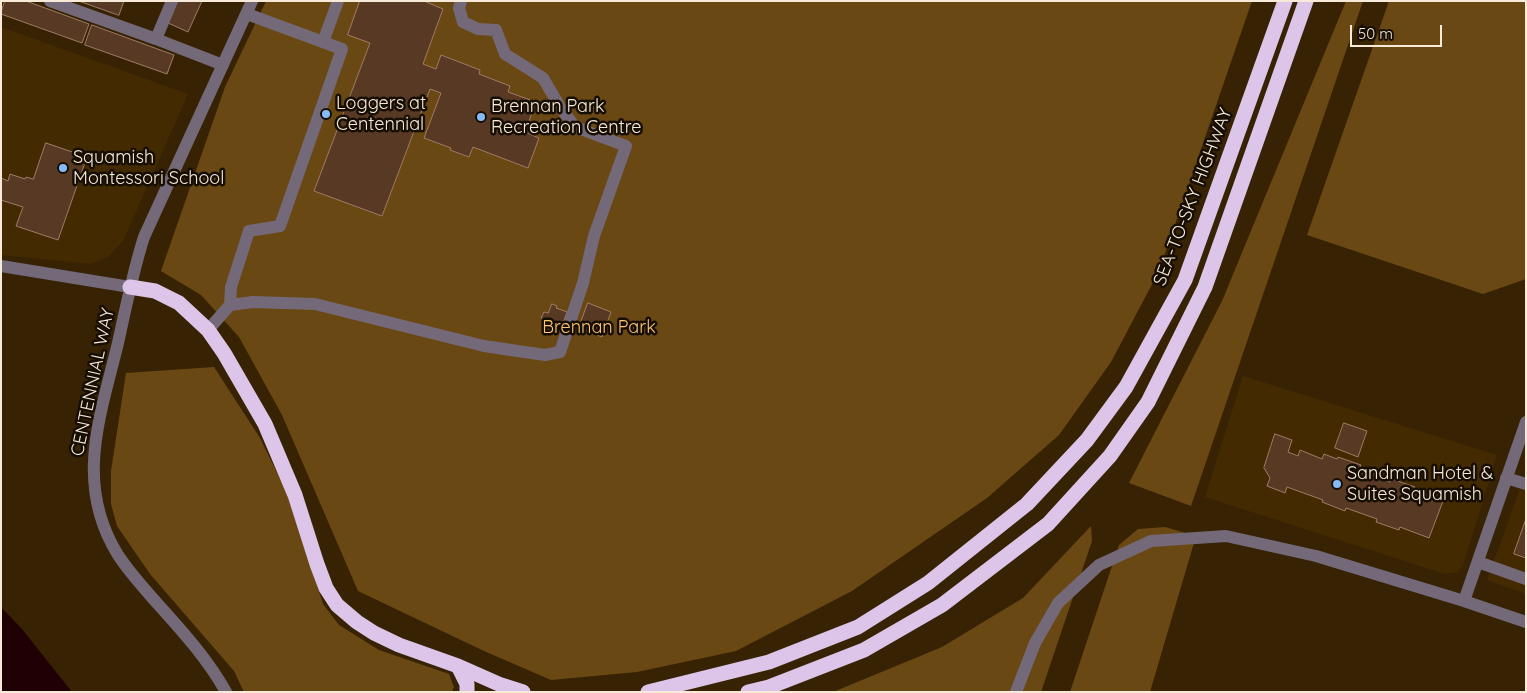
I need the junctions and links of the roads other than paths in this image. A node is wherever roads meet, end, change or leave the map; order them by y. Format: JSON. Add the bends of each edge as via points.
{"nodes":[{"id":1,"x":50,"y":1,"type":"edge"},
{"id":2,"x":172,"y":1,"type":"edge"},
{"id":3,"x":252,"y":1,"type":"edge"},
{"id":4,"x":338,"y":1,"type":"edge"},
{"id":5,"x":461,"y":1,"type":"edge"},
{"id":6,"x":1286,"y":1,"type":"edge"},
{"id":7,"x":1306,"y":1,"type":"edge"},
{"id":8,"x":247,"y":14,"type":"junction"},
{"id":9,"x":156,"y":39,"type":"junction"},
{"id":10,"x":323,"y":42,"type":"junction"},
{"id":11,"x":223,"y":65,"type":"junction"},
{"id":12,"x":1,"y":266,"type":"edge"},
{"id":13,"x":130,"y":287,"type":"junction"},
{"id":14,"x":230,"y":305,"type":"junction"},
{"id":15,"x":208,"y":330,"type":"junction"},
{"id":16,"x":1526,"y":422,"type":"edge"},
{"id":17,"x":1506,"y":478,"type":"junction"},
{"id":18,"x":1526,"y":484,"type":"edge"},
{"id":19,"x":1478,"y":562,"type":"junction"},
{"id":20,"x":1526,"y":579,"type":"edge"},
{"id":21,"x":1464,"y":600,"type":"junction"},
{"id":22,"x":1526,"y":622,"type":"edge"},
{"id":23,"x":458,"y":666,"type":"junction"},
{"id":24,"x":226,"y":692,"type":"edge"},
{"id":25,"x":466,"y":692,"type":"edge"},
{"id":26,"x":523,"y":692,"type":"edge"},
{"id":27,"x":648,"y":692,"type":"edge"},
{"id":28,"x":748,"y":692,"type":"edge"},
{"id":29,"x":1016,"y":692,"type":"edge"}],
"edges":[{"from":1,"to":9,"type":"street"},
{"from":2,"to":9,"type":"street"},
{"from":3,"to":8,"type":"street"},
{"from":4,"to":10,"type":"street"},
{"from":5,"to":14,"type":"street","via":[[459,8],[463,22],[478,29],[496,30],[505,54],[543,78],[575,127],[626,146],[594,236],[583,283],[560,352],[545,354],[484,346],[316,304],[252,302]]},
{"from":6,"to":27,"type":"highway","name":"SEA-TO-SKY HIGHWAY","via":[[1185,280],[1126,387],[1087,440],[1028,504],[928,583],[858,628],[769,662]]},
{"from":7,"to":28,"type":"highway","via":[[1205,287],[1148,402],[1110,456],[1048,524],[942,605],[864,650]]},
{"from":8,"to":10,"type":"street"},
{"from":8,"to":11,"type":"street"},
{"from":9,"to":11,"type":"street"},
{"from":10,"to":14,"type":"street","via":[[342,49],[280,226],[249,231],[231,287]]},
{"from":11,"to":13,"type":"street","via":[[144,236]]},
{"from":12,"to":13,"type":"street","name":"CENTENNIAL WAY"},
{"from":13,"to":15,"type":"highway","via":[[155,291],[180,303]]},
{"from":13,"to":24,"type":"street","name":"CENTENNIAL WAY","via":[[97,430],[93,470],[98,507],[110,540],[132,575],[204,658]]},
{"from":14,"to":15,"type":"street"},
{"from":15,"to":23,"type":"highway","via":[[265,424],[295,495],[326,588],[337,604],[374,633]]},
{"from":16,"to":17,"type":"street"},
{"from":17,"to":18,"type":"street"},
{"from":17,"to":19,"type":"street"},
{"from":19,"to":20,"type":"street"},
{"from":19,"to":21,"type":"street"},
{"from":21,"to":22,"type":"street"},
{"from":21,"to":29,"type":"street","via":[[1316,556],[1226,536],[1151,541],[1099,565],[1058,603],[1035,643]]},
{"from":23,"to":25,"type":"highway","via":[[467,684]]},
{"from":23,"to":26,"type":"highway"}]}
